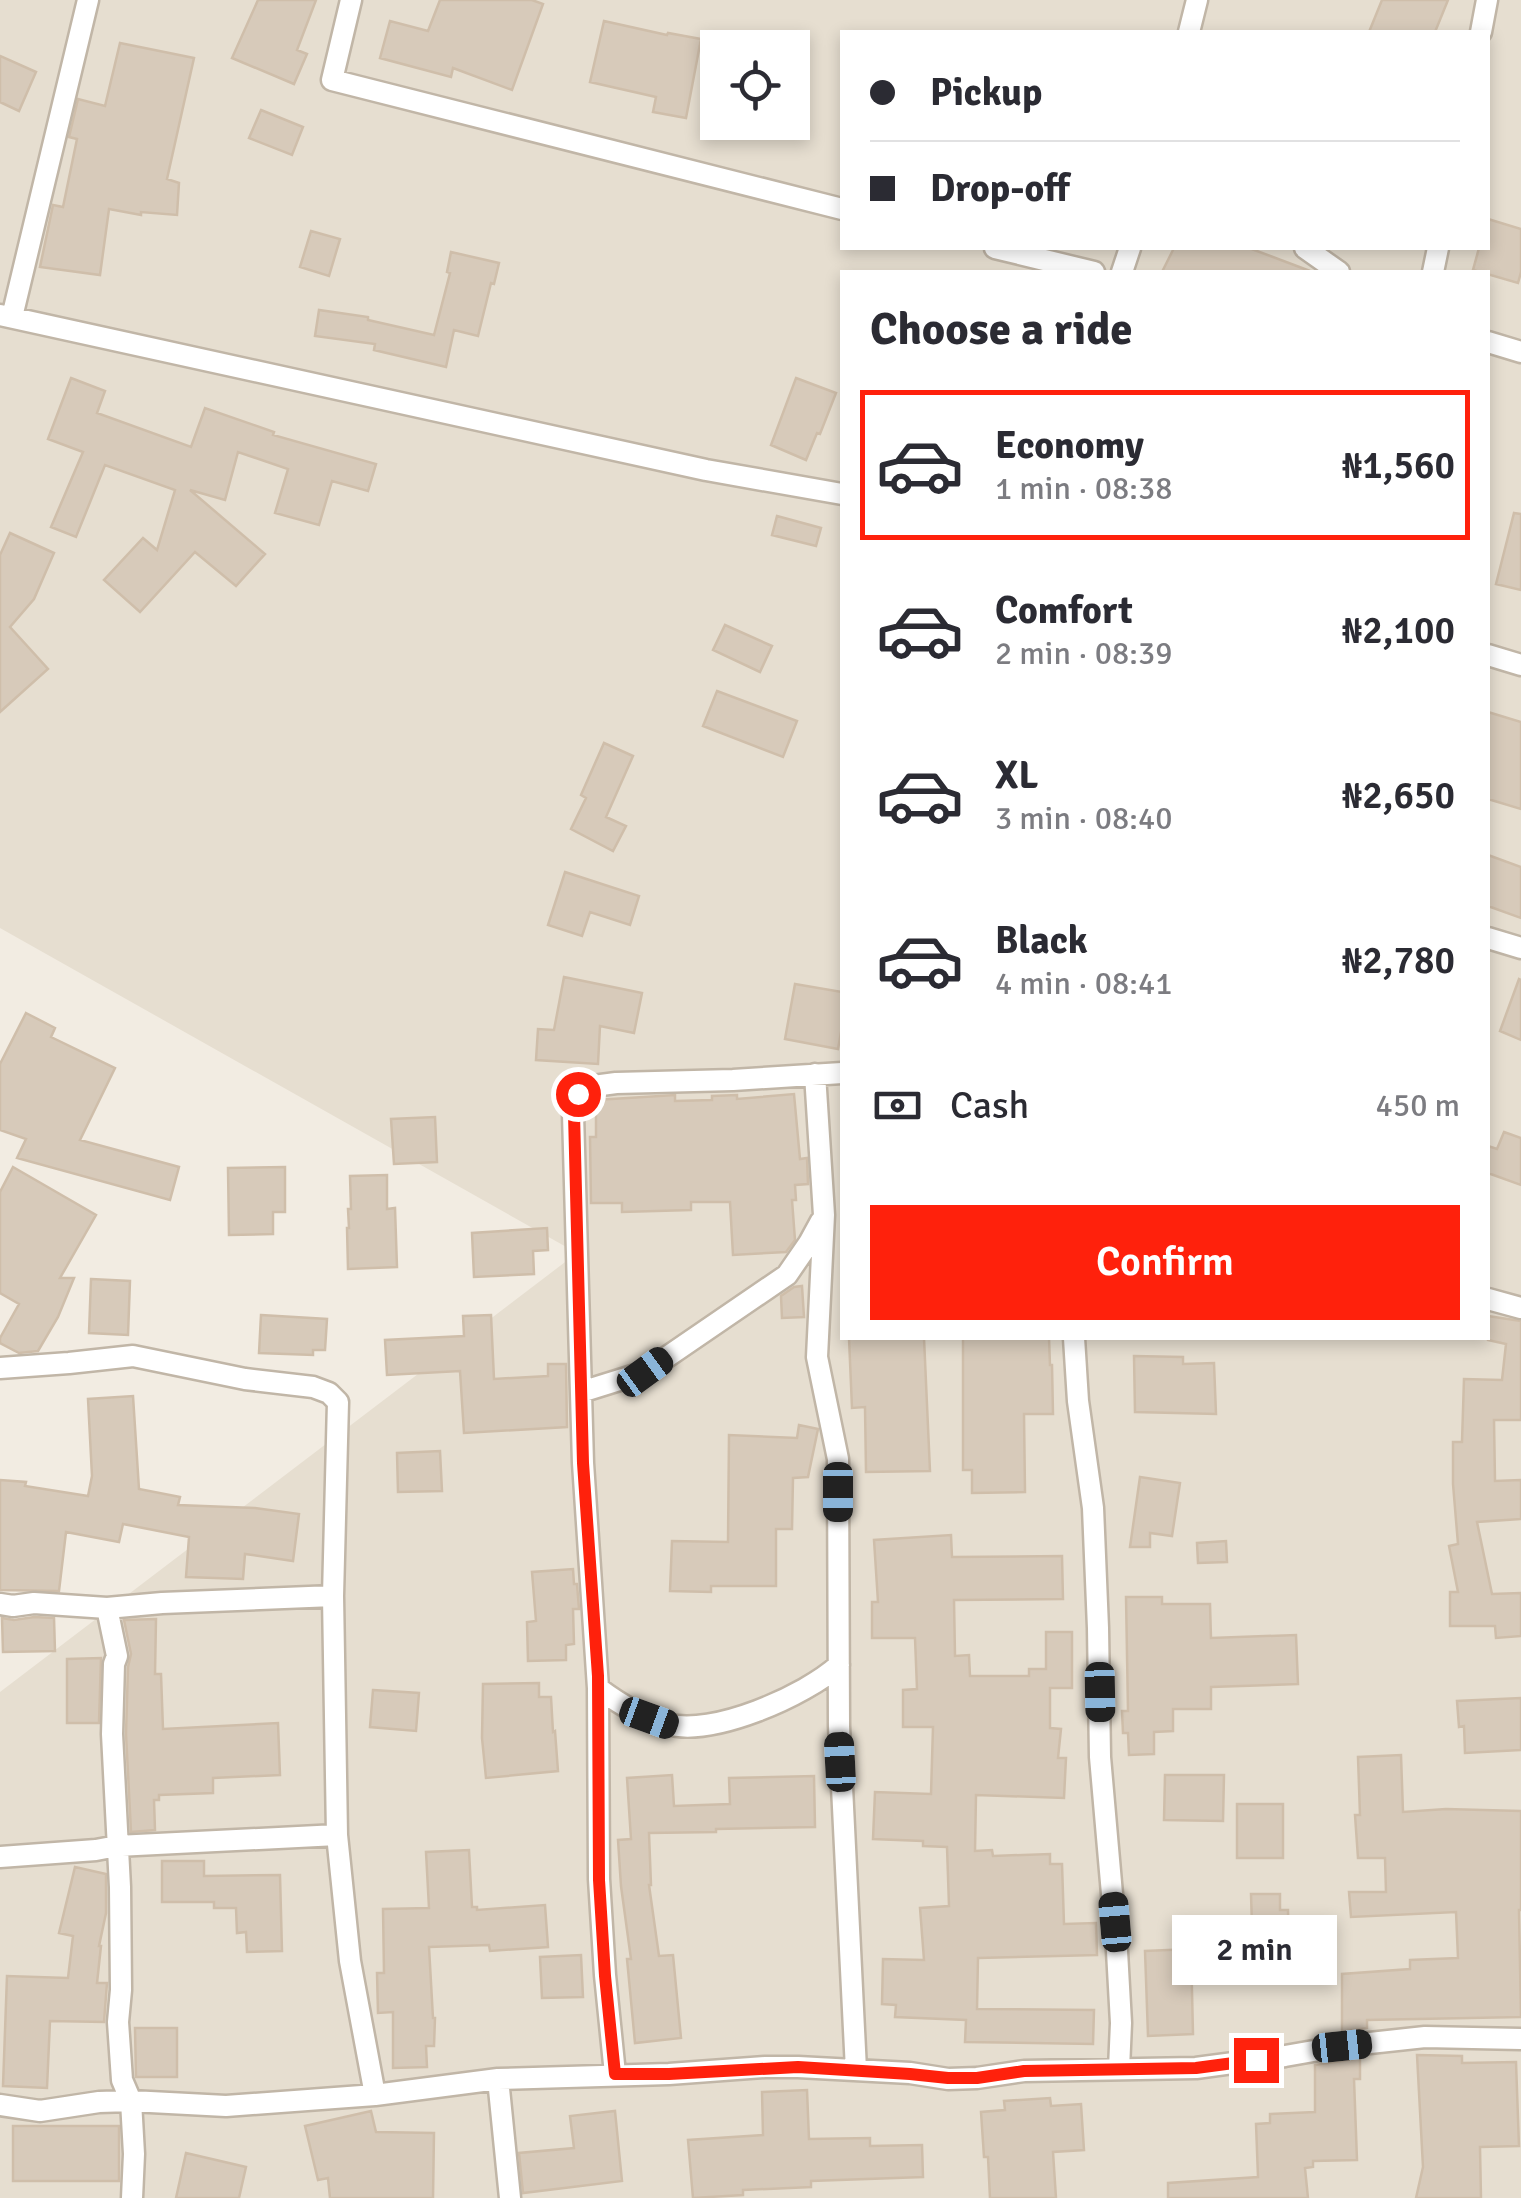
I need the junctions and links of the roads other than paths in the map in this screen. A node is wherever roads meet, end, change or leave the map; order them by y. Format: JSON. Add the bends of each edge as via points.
{"nodes":[{"id":1,"x":88,"y":0,"type":"edge"},
{"id":2,"x":351,"y":0,"type":"edge"},
{"id":3,"x":1197,"y":0,"type":"edge"},
{"id":4,"x":1487,"y":0,"type":"edge"},
{"id":5,"x":1190,"y":30,"type":"edge"},
{"id":6,"x":1481,"y":30,"type":"edge"},
{"id":7,"x":840,"y":208,"type":"edge"},
{"id":8,"x":1003,"y":250,"type":"edge"},
{"id":9,"x":1308,"y":250,"type":"edge"},
{"id":10,"x":1086,"y":270,"type":"edge"},
{"id":11,"x":1335,"y":270,"type":"edge"},
{"id":12,"x":6,"y":316,"type":"edge"},
{"id":13,"x":1490,"y":343,"type":"edge"},
{"id":14,"x":1521,"y":352,"type":"edge"},
{"id":15,"x":840,"y":494,"type":"edge"},
{"id":16,"x":1490,"y":657,"type":"edge"},
{"id":17,"x":1521,"y":665,"type":"edge"},
{"id":18,"x":1490,"y":939,"type":"edge"},
{"id":19,"x":1521,"y":948,"type":"edge"},
{"id":20,"x":840,"y":1073,"type":"edge"},
{"id":21,"x":815,"y":1074,"type":"junction"},
{"id":22,"x":824,"y":1216,"type":"junction"},
{"id":23,"x":1490,"y":1300,"type":"edge"},
{"id":24,"x":1521,"y":1308,"type":"edge"},
{"id":25,"x":1074,"y":1340,"type":"edge"},
{"id":26,"x":0,"y":1368,"type":"edge"},
{"id":27,"x":581,"y":1392,"type":"junction"},
{"id":28,"x":333,"y":1596,"type":"junction"},
{"id":29,"x":0,"y":1604,"type":"edge"},
{"id":30,"x":107,"y":1608,"type":"junction"},
{"id":31,"x":839,"y":1665,"type":"junction"},
{"id":32,"x":598,"y":1688,"type":"junction"},
{"id":33,"x":337,"y":1835,"type":"junction"},
{"id":34,"x":117,"y":1846,"type":"junction"},
{"id":35,"x":0,"y":1856,"type":"edge"},
{"id":36,"x":1521,"y":2039,"type":"edge"},
{"id":37,"x":1118,"y":2068,"type":"junction"},
{"id":38,"x":856,"y":2070,"type":"junction"},
{"id":39,"x":615,"y":2074,"type":"junction"},
{"id":40,"x":498,"y":2079,"type":"junction"},
{"id":41,"x":374,"y":2095,"type":"junction"},
{"id":42,"x":131,"y":2102,"type":"junction"},
{"id":43,"x":0,"y":2105,"type":"edge"},
{"id":44,"x":132,"y":2198,"type":"edge"},
{"id":45,"x":510,"y":2198,"type":"edge"}],
"edges":[{"from":1,"to":12,"type":"street"},
{"from":2,"to":7,"type":"street","via":[[332,80]]},
{"from":3,"to":5,"type":"street"},
{"from":4,"to":6,"type":"street"},
{"from":8,"to":10,"type":"street"},
{"from":9,"to":11,"type":"street"},
{"from":12,"to":15,"type":"street"},
{"from":13,"to":14,"type":"street"},
{"from":16,"to":17,"type":"street"},
{"from":18,"to":19,"type":"street"},
{"from":20,"to":21,"type":"street"},
{"from":21,"to":22,"type":"street"},
{"from":21,"to":27,"type":"street","via":[[616,1083],[578,1094]]},
{"from":22,"to":27,"type":"street","via":[[786,1274],[645,1372]]},
{"from":22,"to":31,"type":"street","via":[[818,1357],[838,1459]]},
{"from":23,"to":24,"type":"street"},
{"from":25,"to":37,"type":"street","via":[[1093,1508],[1100,1757],[1121,2023]]},
{"from":26,"to":28,"type":"street","via":[[133,1356],[329,1393],[338,1402]]},
{"from":27,"to":32,"type":"street"},
{"from":28,"to":30,"type":"street"},
{"from":28,"to":33,"type":"street"},
{"from":29,"to":30,"type":"street"},
{"from":30,"to":34,"type":"street","via":[[117,1656]]},
{"from":31,"to":32,"type":"street","via":[[781,1702],[695,1726],[649,1718]]},
{"from":31,"to":38,"type":"street"},
{"from":32,"to":39,"type":"street","via":[[599,1880]]},
{"from":33,"to":34,"type":"street"},
{"from":33,"to":41,"type":"street","via":[[350,1962]]},
{"from":34,"to":35,"type":"street"},
{"from":34,"to":42,"type":"street","via":[[118,2022],[122,2080]]},
{"from":36,"to":37,"type":"street","via":[[1425,2037],[1196,2068]]},
{"from":37,"to":38,"type":"street","via":[[977,2078]]},
{"from":38,"to":39,"type":"street"},
{"from":39,"to":40,"type":"street"},
{"from":40,"to":41,"type":"street"},
{"from":40,"to":45,"type":"street"},
{"from":41,"to":42,"type":"street","via":[[226,2106]]},
{"from":42,"to":43,"type":"street","via":[[40,2112]]},
{"from":42,"to":44,"type":"street"}]}
